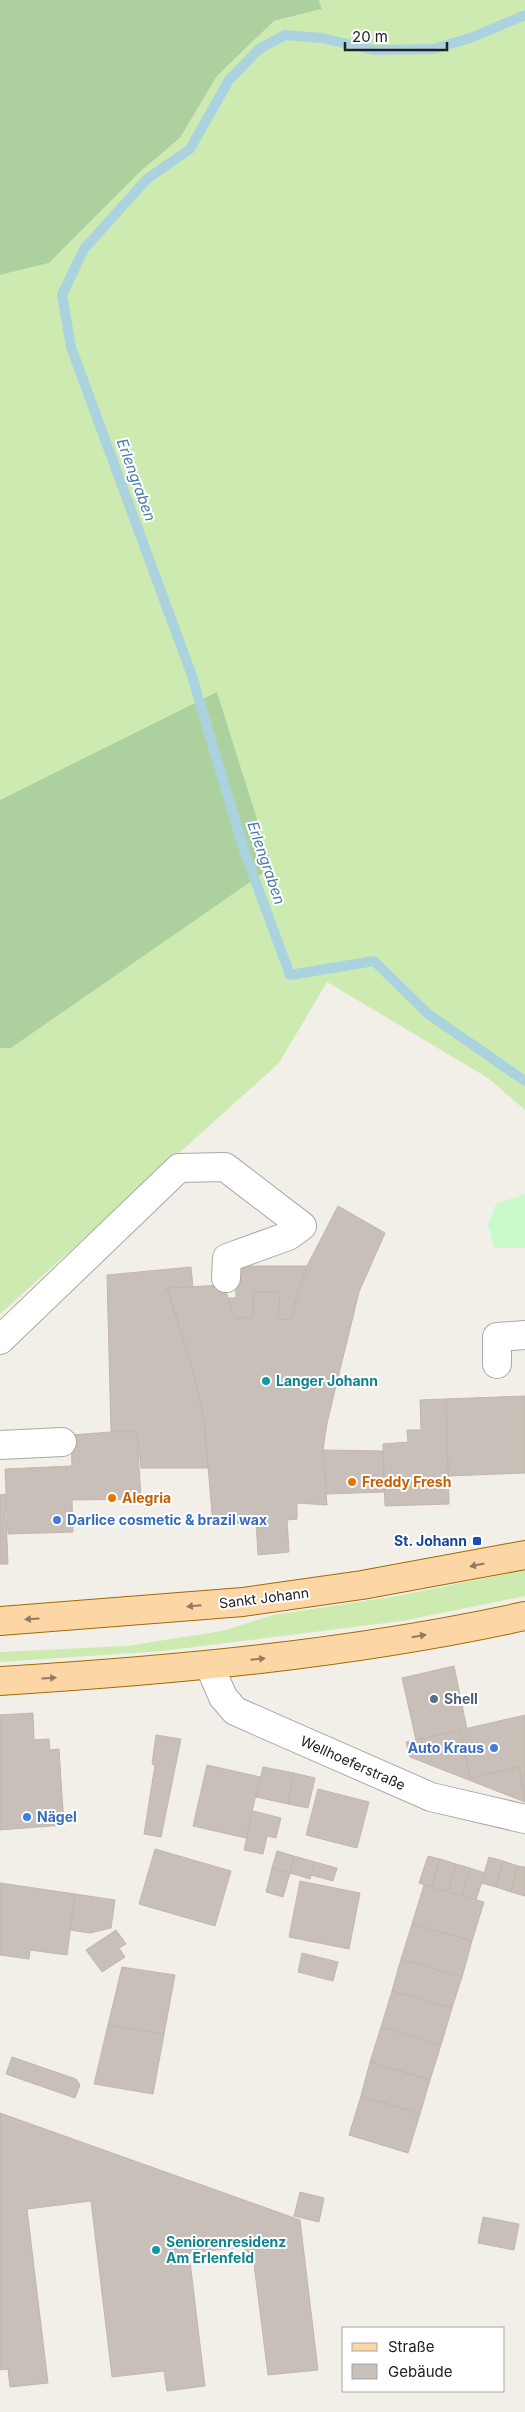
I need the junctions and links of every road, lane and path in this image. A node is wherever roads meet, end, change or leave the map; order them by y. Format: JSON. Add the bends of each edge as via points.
{"nodes":[{"id":1,"x":226,"y":1278,"type":"dead end"},
{"id":2,"x":525,"y":1335,"type":"edge"},
{"id":3,"x":0,"y":1340,"type":"edge"},
{"id":4,"x":497,"y":1364,"type":"dead end"},
{"id":5,"x":62,"y":1442,"type":"dead end"},
{"id":6,"x":0,"y":1444,"type":"edge"},
{"id":7,"x":525,"y":1555,"type":"edge"},
{"id":8,"x":525,"y":1616,"type":"edge"},
{"id":9,"x":0,"y":1621,"type":"edge"},
{"id":10,"x":209,"y":1665,"type":"junction"},
{"id":11,"x":0,"y":1681,"type":"edge"},
{"id":12,"x":525,"y":1819,"type":"edge"}],
"edges":[{"from":1,"to":3,"type":"street","via":[[227,1258],[288,1236],[302,1226],[225,1167],[179,1168]]},
{"from":2,"to":4,"type":"street","via":[[497,1337]]},
{"from":5,"to":6,"type":"street"},
{"from":7,"to":9,"type":"main road","name":"Sankt Johann","one_way":true,"via":[[362,1585],[243,1602]]},
{"from":10,"to":8,"type":"main road","one_way":true,"via":[[363,1645]]},
{"from":11,"to":10,"type":"main road","one_way":true},
{"from":10,"to":12,"type":"street","name":"Wellhoeferstraße","via":[[223,1697],[234,1711],[431,1797]]}]}
